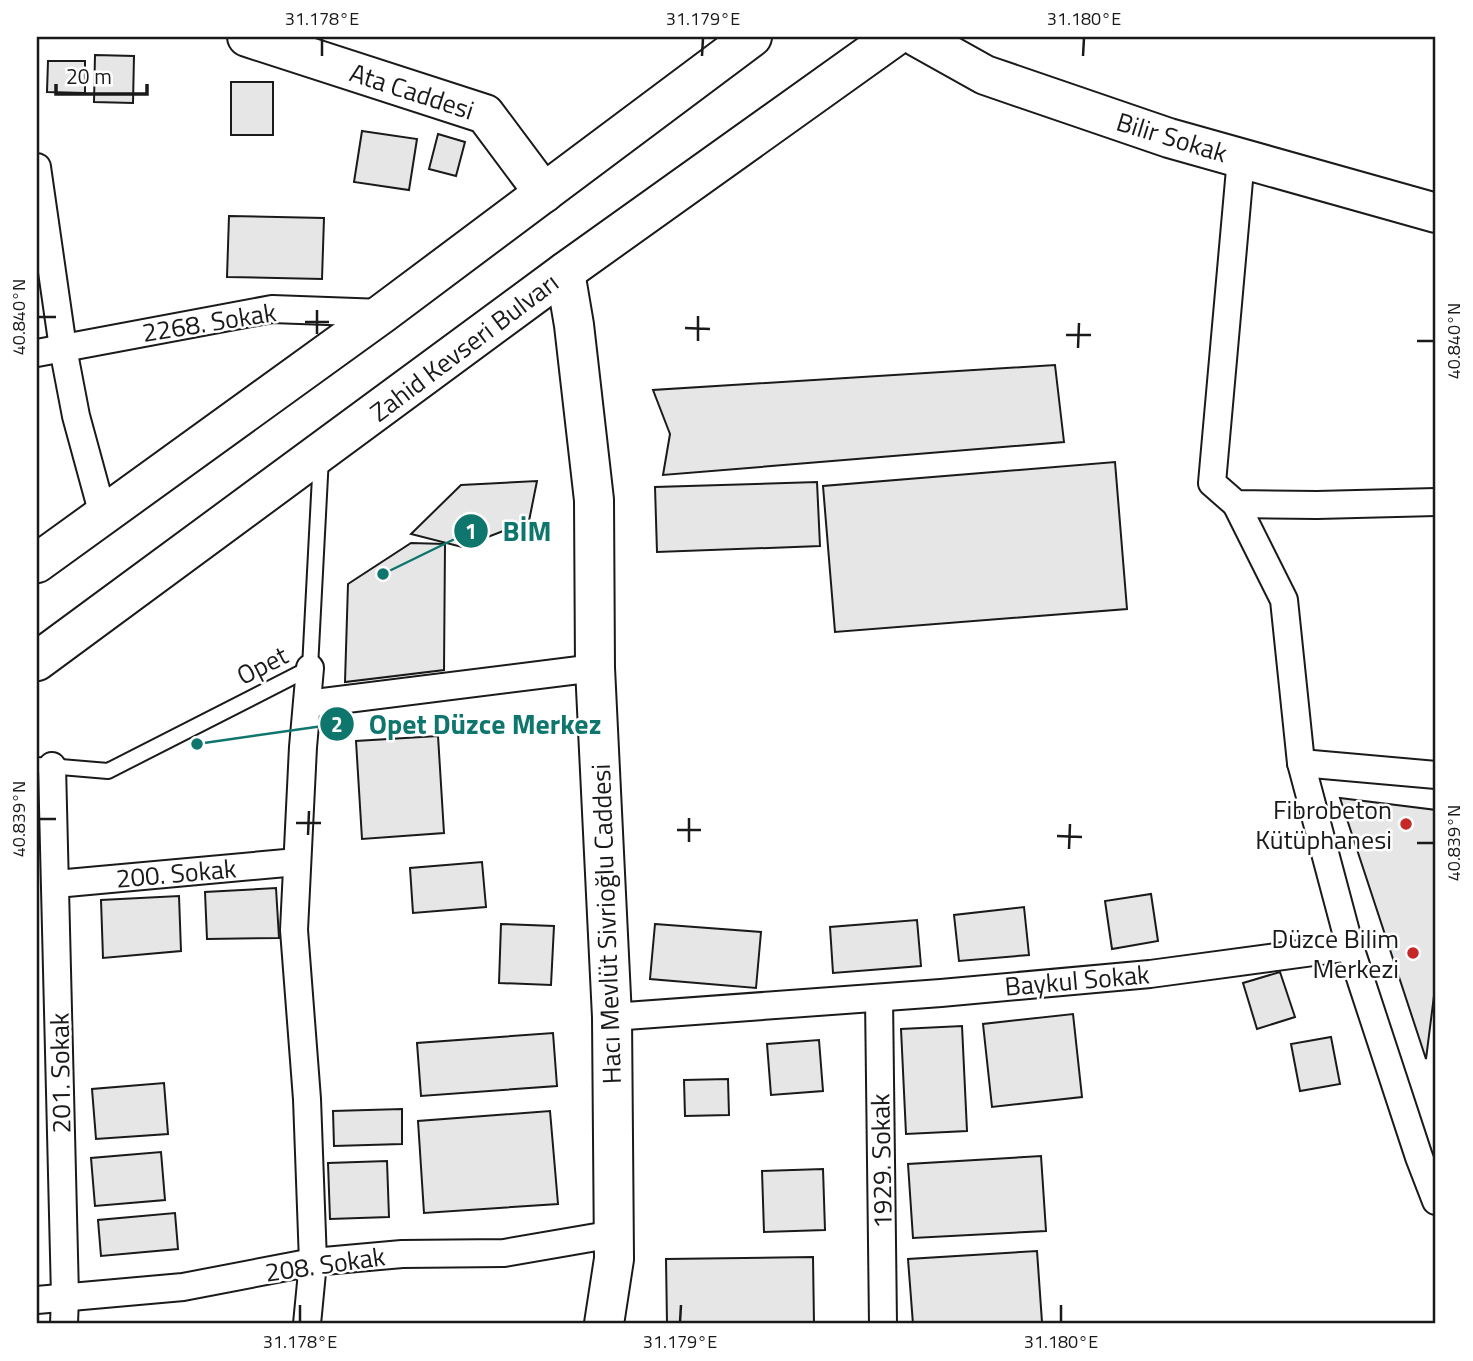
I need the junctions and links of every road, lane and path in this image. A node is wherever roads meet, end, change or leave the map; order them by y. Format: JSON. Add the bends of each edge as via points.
{"nodes":[{"id":1,"x":247,"y":37,"type":"edge"},
{"id":2,"x":752,"y":37,"type":"edge"},
{"id":3,"x":894,"y":37,"type":"edge"},
{"id":4,"x":917,"y":37,"type":"edge"},
{"id":5,"x":1241,"y":158,"type":"junction"},
{"id":6,"x":37,"y":167,"type":"edge"},
{"id":7,"x":544,"y":192,"type":"junction"},
{"id":8,"x":1436,"y":213,"type":"edge"},
{"id":9,"x":565,"y":272,"type":"junction"},
{"id":10,"x":383,"y":313,"type":"junction"},
{"id":11,"x":63,"y":348,"type":"junction"},
{"id":12,"x":37,"y":352,"type":"edge"},
{"id":13,"x":321,"y":453,"type":"junction"},
{"id":14,"x":1436,"y":502,"type":"edge"},
{"id":15,"x":1236,"y":504,"type":"junction"},
{"id":16,"x":103,"y":515,"type":"junction"},
{"id":17,"x":37,"y":564,"type":"edge"},
{"id":18,"x":37,"y":661,"type":"edge"},
{"id":19,"x":310,"y":668,"type":"junction"},
{"id":20,"x":596,"y":668,"type":"junction"},
{"id":21,"x":307,"y":704,"type":"junction"},
{"id":22,"x":1301,"y":763,"type":"junction"},
{"id":23,"x":45,"y":766,"type":"edge"},
{"id":24,"x":1436,"y":775,"type":"edge"},
{"id":25,"x":297,"y":862,"type":"junction"},
{"id":26,"x":55,"y":884,"type":"junction"},
{"id":27,"x":1350,"y":947,"type":"junction"},
{"id":28,"x":879,"y":998,"type":"junction"},
{"id":29,"x":612,"y":1017,"type":"junction"},
{"id":30,"x":1428,"y":1158,"type":"edge"},
{"id":31,"x":1436,"y":1201,"type":"edge"},
{"id":32,"x":614,"y":1234,"type":"junction"},
{"id":33,"x":313,"y":1262,"type":"junction"},
{"id":34,"x":65,"y":1296,"type":"junction"},
{"id":35,"x":37,"y":1300,"type":"edge"},
{"id":36,"x":64,"y":1324,"type":"edge"},
{"id":37,"x":307,"y":1324,"type":"edge"},
{"id":38,"x":604,"y":1324,"type":"edge"},
{"id":39,"x":883,"y":1324,"type":"edge"}],
"edges":[{"from":1,"to":7,"type":"street","name":"Ata Caddesi","via":[[485,114]]},
{"from":2,"to":7,"type":"street"},
{"from":3,"to":9,"type":"street","name":"Zahid Kevseri Bulvarı"},
{"from":4,"to":5,"type":"street","name":"Bilir Sokak","via":[[985,75]]},
{"from":5,"to":8,"type":"street","name":"Bilir Sokak"},
{"from":5,"to":15,"type":"street","via":[[1212,483]]},
{"from":6,"to":11,"type":"street"},
{"from":7,"to":10,"type":"street"},
{"from":9,"to":13,"type":"street","name":"Zahid Kevseri Bulvarı"},
{"from":9,"to":20,"type":"street","name":"Hacı Mevlüt Sivrioğlu Caddesi","via":[[594,500]]},
{"from":10,"to":11,"type":"street","name":"2268. Sokak","via":[[272,309]]},
{"from":10,"to":16,"type":"street"},
{"from":11,"to":12,"type":"street","name":"2268. Sokak"},
{"from":11,"to":16,"type":"street"},
{"from":13,"to":18,"type":"street","name":"Zahid Kevseri Bulvarı"},
{"from":13,"to":19,"type":"lane","name":"Opet"},
{"from":14,"to":15,"type":"street"},
{"from":15,"to":22,"type":"street","via":[[1284,600]]},
{"from":16,"to":17,"type":"street"},
{"from":19,"to":21,"type":"street"},
{"from":19,"to":23,"type":"lane","name":"Opet","via":[[108,771]]},
{"from":20,"to":21,"type":"street"},
{"from":20,"to":29,"type":"street","name":"Hacı Mevlüt Sivrioğlu Caddesi"},
{"from":21,"to":25,"type":"street"},
{"from":22,"to":24,"type":"street"},
{"from":22,"to":27,"type":"street"},
{"from":23,"to":26,"type":"street","name":"201. Sokak"},
{"from":25,"to":26,"type":"street","name":"200. Sokak"},
{"from":25,"to":33,"type":"street","via":[[294,930]]},
{"from":26,"to":34,"type":"street","name":"201. Sokak"},
{"from":27,"to":28,"type":"street","name":"Baykul Sokak","via":[[1150,974]]},
{"from":27,"to":30,"type":"street"},
{"from":28,"to":29,"type":"street","name":"Baykul Sokak"},
{"from":28,"to":39,"type":"street","name":"1929. Sokak"},
{"from":29,"to":32,"type":"street","name":"Hacı Mevlüt Sivrioğlu Caddesi"},
{"from":30,"to":31,"type":"street"},
{"from":32,"to":33,"type":"street","name":"208. Sokak","via":[[504,1253],[402,1254]]},
{"from":32,"to":38,"type":"street","name":"Hacı Mevlüt Sivrioğlu Caddesi"},
{"from":33,"to":34,"type":"street","name":"208. Sokak","via":[[183,1287]]},
{"from":33,"to":37,"type":"street"},
{"from":34,"to":35,"type":"street","name":"208. Sokak"},
{"from":34,"to":36,"type":"street","name":"201. Sokak"}]}
